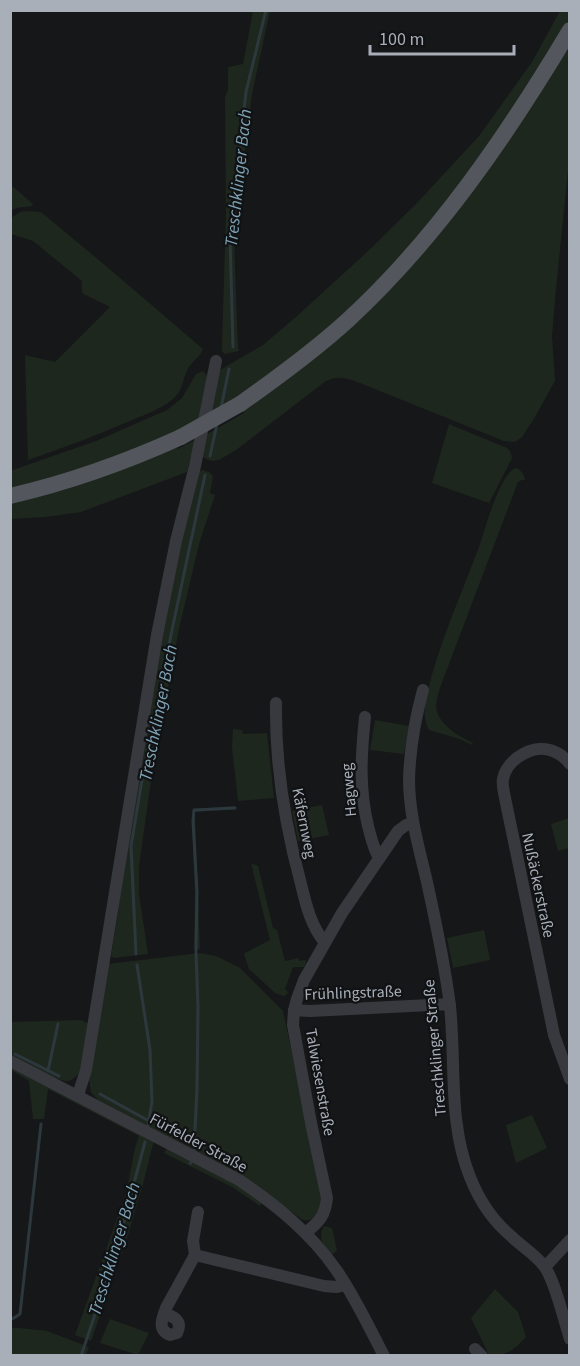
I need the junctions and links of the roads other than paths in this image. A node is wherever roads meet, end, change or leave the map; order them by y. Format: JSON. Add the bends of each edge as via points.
{"nodes":[{"id":1,"x":570,"y":30,"type":"edge"},
{"id":2,"x":216,"y":361,"type":"dead end"},
{"id":3,"x":10,"y":496,"type":"edge"},
{"id":4,"x":423,"y":690,"type":"dead end"},
{"id":5,"x":276,"y":703,"type":"dead end"},
{"id":6,"x":366,"y":717,"type":"dead end"},
{"id":7,"x":570,"y":764,"type":"edge"},
{"id":8,"x":413,"y":823,"type":"junction"},
{"id":9,"x":379,"y":858,"type":"junction"},
{"id":10,"x":325,"y":943,"type":"junction"},
{"id":11,"x":450,"y":1004,"type":"junction"},
{"id":12,"x":294,"y":1010,"type":"junction"},
{"id":13,"x":10,"y":1061,"type":"edge"},
{"id":14,"x":570,"y":1079,"type":"edge"},
{"id":15,"x":78,"y":1095,"type":"junction"},
{"id":16,"x":198,"y":1212,"type":"dead end"},
{"id":17,"x":306,"y":1233,"type":"junction"},
{"id":18,"x":570,"y":1240,"type":"edge"},
{"id":19,"x":195,"y":1255,"type":"junction"},
{"id":20,"x":545,"y":1266,"type":"junction"},
{"id":21,"x":346,"y":1285,"type":"junction"},
{"id":22,"x":164,"y":1314,"type":"dead end"},
{"id":23,"x":570,"y":1339,"type":"edge"},
{"id":24,"x":384,"y":1356,"type":"edge"}],
"edges":[{"from":1,"to":3,"type":"main road","bridge":true,"via":[[496,147],[451,206],[399,270],[311,352],[240,404],[181,436],[92,473]]},
{"from":2,"to":15,"type":"street","via":[[158,635],[86,1071]]},
{"from":4,"to":8,"type":"street","name":"Treschklinger Straße","via":[[415,720],[409,780]]},
{"from":5,"to":10,"type":"street","name":"Käfernweg","via":[[275,728],[287,824],[313,925]]},
{"from":6,"to":9,"type":"street","name":"Hagweg","via":[[361,785],[372,843]]},
{"from":7,"to":14,"type":"street","name":"Nußäckerstraße","via":[[548,749],[532,750],[509,766],[502,780],[554,1035]]},
{"from":8,"to":9,"type":"street","name":"Talwiesenstraße","via":[[398,831]]},
{"from":8,"to":11,"type":"street","name":"Treschklinger Straße"},
{"from":9,"to":10,"type":"street","name":"Talwiesenstraße"},
{"from":10,"to":12,"type":"street","name":"Talwiesenstraße","via":[[304,980]]},
{"from":11,"to":12,"type":"street","name":"Frühlingstraße"},
{"from":11,"to":20,"type":"street","name":"Treschklinger Straße","via":[[455,1113],[470,1176],[493,1218]]},
{"from":12,"to":17,"type":"street","name":"Talwiesenstraße","via":[[293,1025],[327,1198],[321,1220]]},
{"from":13,"to":15,"type":"street","name":"Fürfelder Straße"},
{"from":15,"to":17,"type":"street","name":"Fürfelder Straße","via":[[239,1180]]},
{"from":16,"to":19,"type":"street"},
{"from":17,"to":21,"type":"street","name":"Fürfelder Straße"},
{"from":18,"to":20,"type":"street"},
{"from":19,"to":21,"type":"street","via":[[324,1286]]},
{"from":19,"to":22,"type":"street"},
{"from":20,"to":23,"type":"street","name":"Treschklinger Straße"},
{"from":21,"to":24,"type":"street","name":"Fürfelder Straße"}]}
